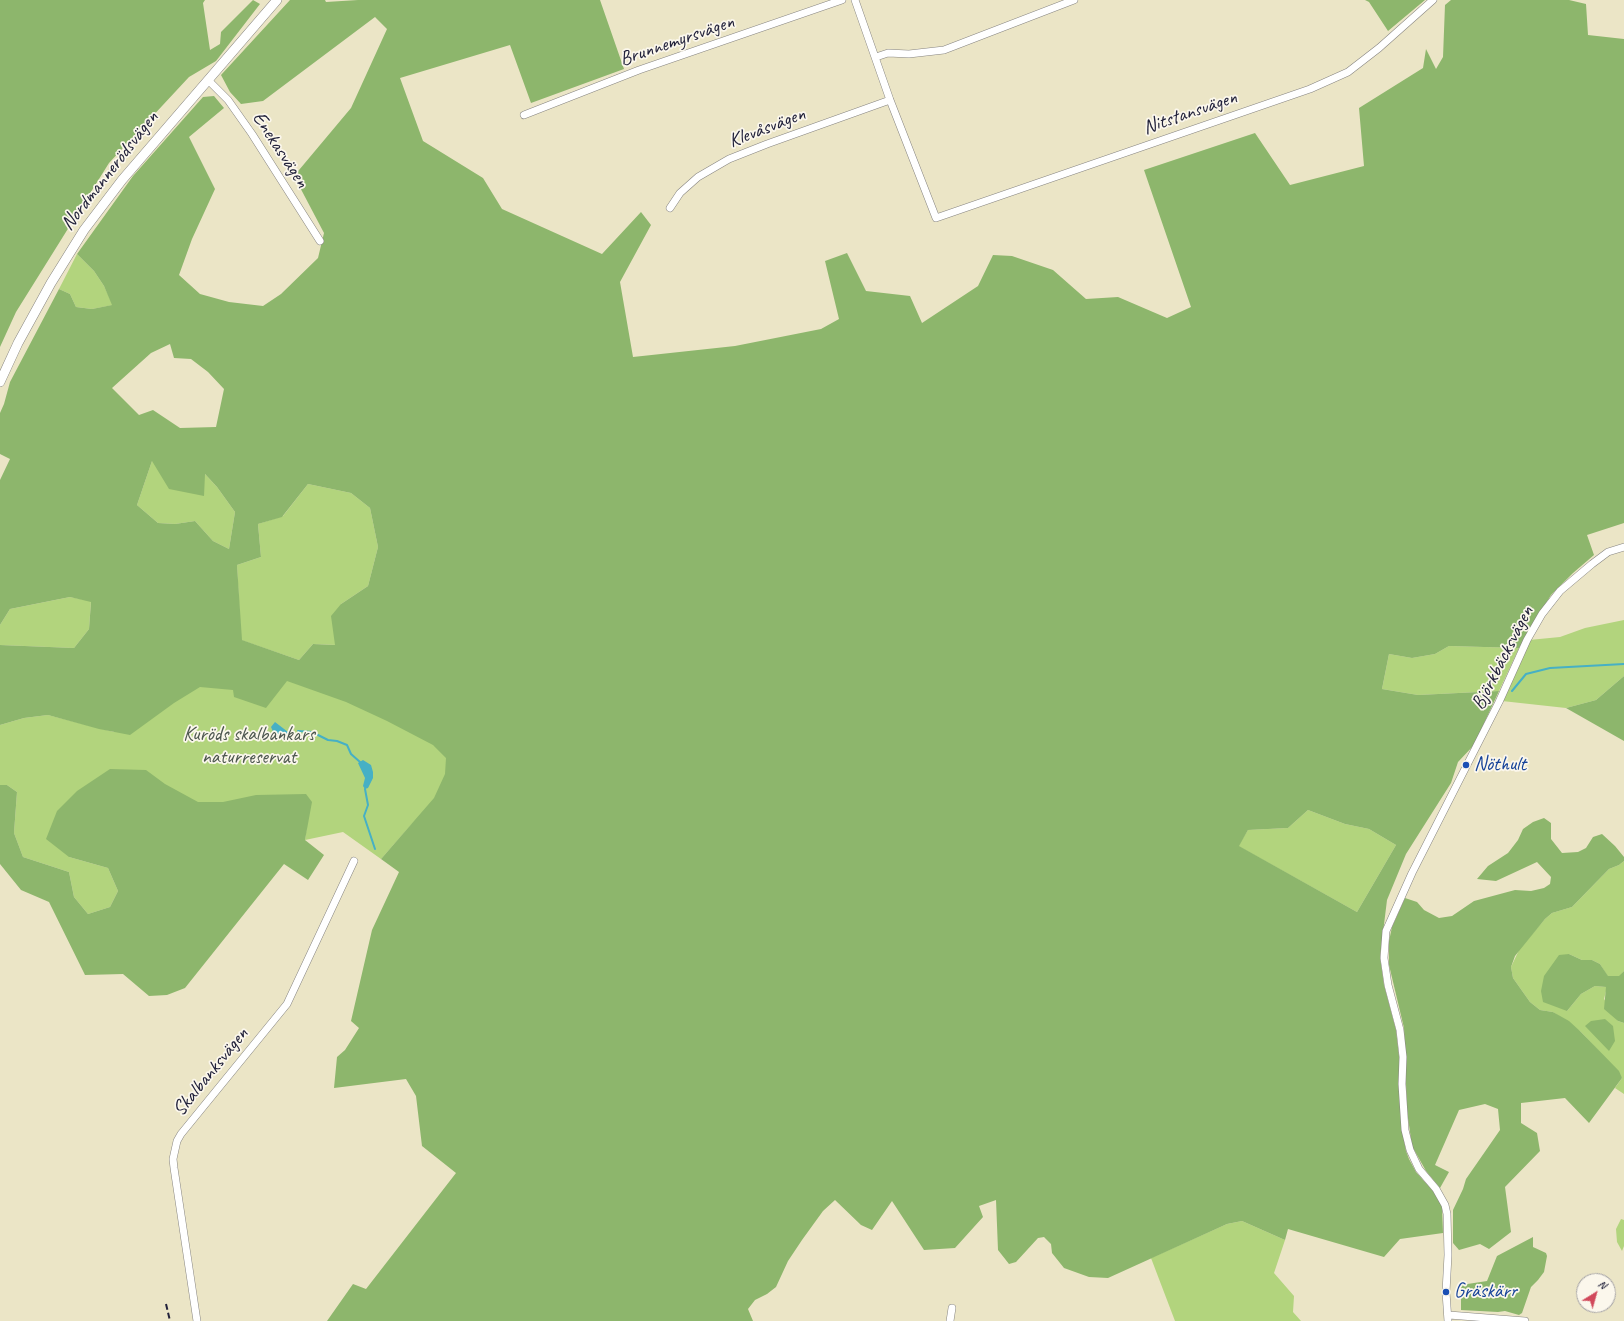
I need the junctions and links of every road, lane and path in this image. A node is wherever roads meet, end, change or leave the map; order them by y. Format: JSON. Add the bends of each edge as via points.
{"nodes":[{"id":1,"x":277,"y":0,"type":"edge"},
{"id":2,"x":842,"y":0,"type":"edge"},
{"id":3,"x":855,"y":0,"type":"edge"},
{"id":4,"x":1074,"y":0,"type":"edge"},
{"id":5,"x":1433,"y":0,"type":"edge"},
{"id":6,"x":876,"y":57,"type":"junction"},
{"id":7,"x":208,"y":80,"type":"junction"},
{"id":8,"x":890,"y":100,"type":"junction"},
{"id":9,"x":524,"y":115,"type":"dead end"},
{"id":10,"x":670,"y":208,"type":"dead end"},
{"id":11,"x":320,"y":241,"type":"dead end"},
{"id":12,"x":0,"y":382,"type":"edge"},
{"id":13,"x":1624,"y":547,"type":"edge"},
{"id":14,"x":354,"y":861,"type":"dead end"},
{"id":15,"x":952,"y":1308,"type":"dead end"},
{"id":16,"x":1449,"y":1318,"type":"edge"},
{"id":17,"x":197,"y":1321,"type":"edge"},
{"id":18,"x":950,"y":1321,"type":"edge"},
{"id":19,"x":1525,"y":1321,"type":"edge"}],
"edges":[{"from":1,"to":7,"type":"main road","name":"Nordmannerödsvägen"},
{"from":2,"to":9,"type":"street","name":"Brunnemyrsvägen","via":[[640,70]]},
{"from":3,"to":6,"type":"street"},
{"from":4,"to":6,"type":"street","via":[[944,50],[909,54],[888,53]]},
{"from":5,"to":8,"type":"street","name":"Nitstansvägen","via":[[1348,72],[1310,89],[936,218]]},
{"from":6,"to":8,"type":"street"},
{"from":7,"to":11,"type":"street","name":"Enekasvägen","via":[[228,100],[252,134]]},
{"from":7,"to":12,"type":"main road","name":"Nordmannerödsvägen","via":[[122,180],[84,230],[22,336]]},
{"from":8,"to":10,"type":"street","name":"Klevåsvägen","via":[[729,159],[698,177],[680,192]]},
{"from":13,"to":16,"type":"street","name":"Björkbäcksvägen","via":[[1608,552],[1592,564],[1560,592],[1542,614],[1386,931],[1384,958],[1400,1030],[1403,1111],[1410,1150],[1419,1169],[1436,1189],[1447,1214],[1446,1292]]},
{"from":14,"to":17,"type":"street","name":"Skalbanksvägen","via":[[288,1004],[177,1141],[174,1168]]},
{"from":15,"to":18,"type":"street"},
{"from":16,"to":19,"type":"street"}]}
